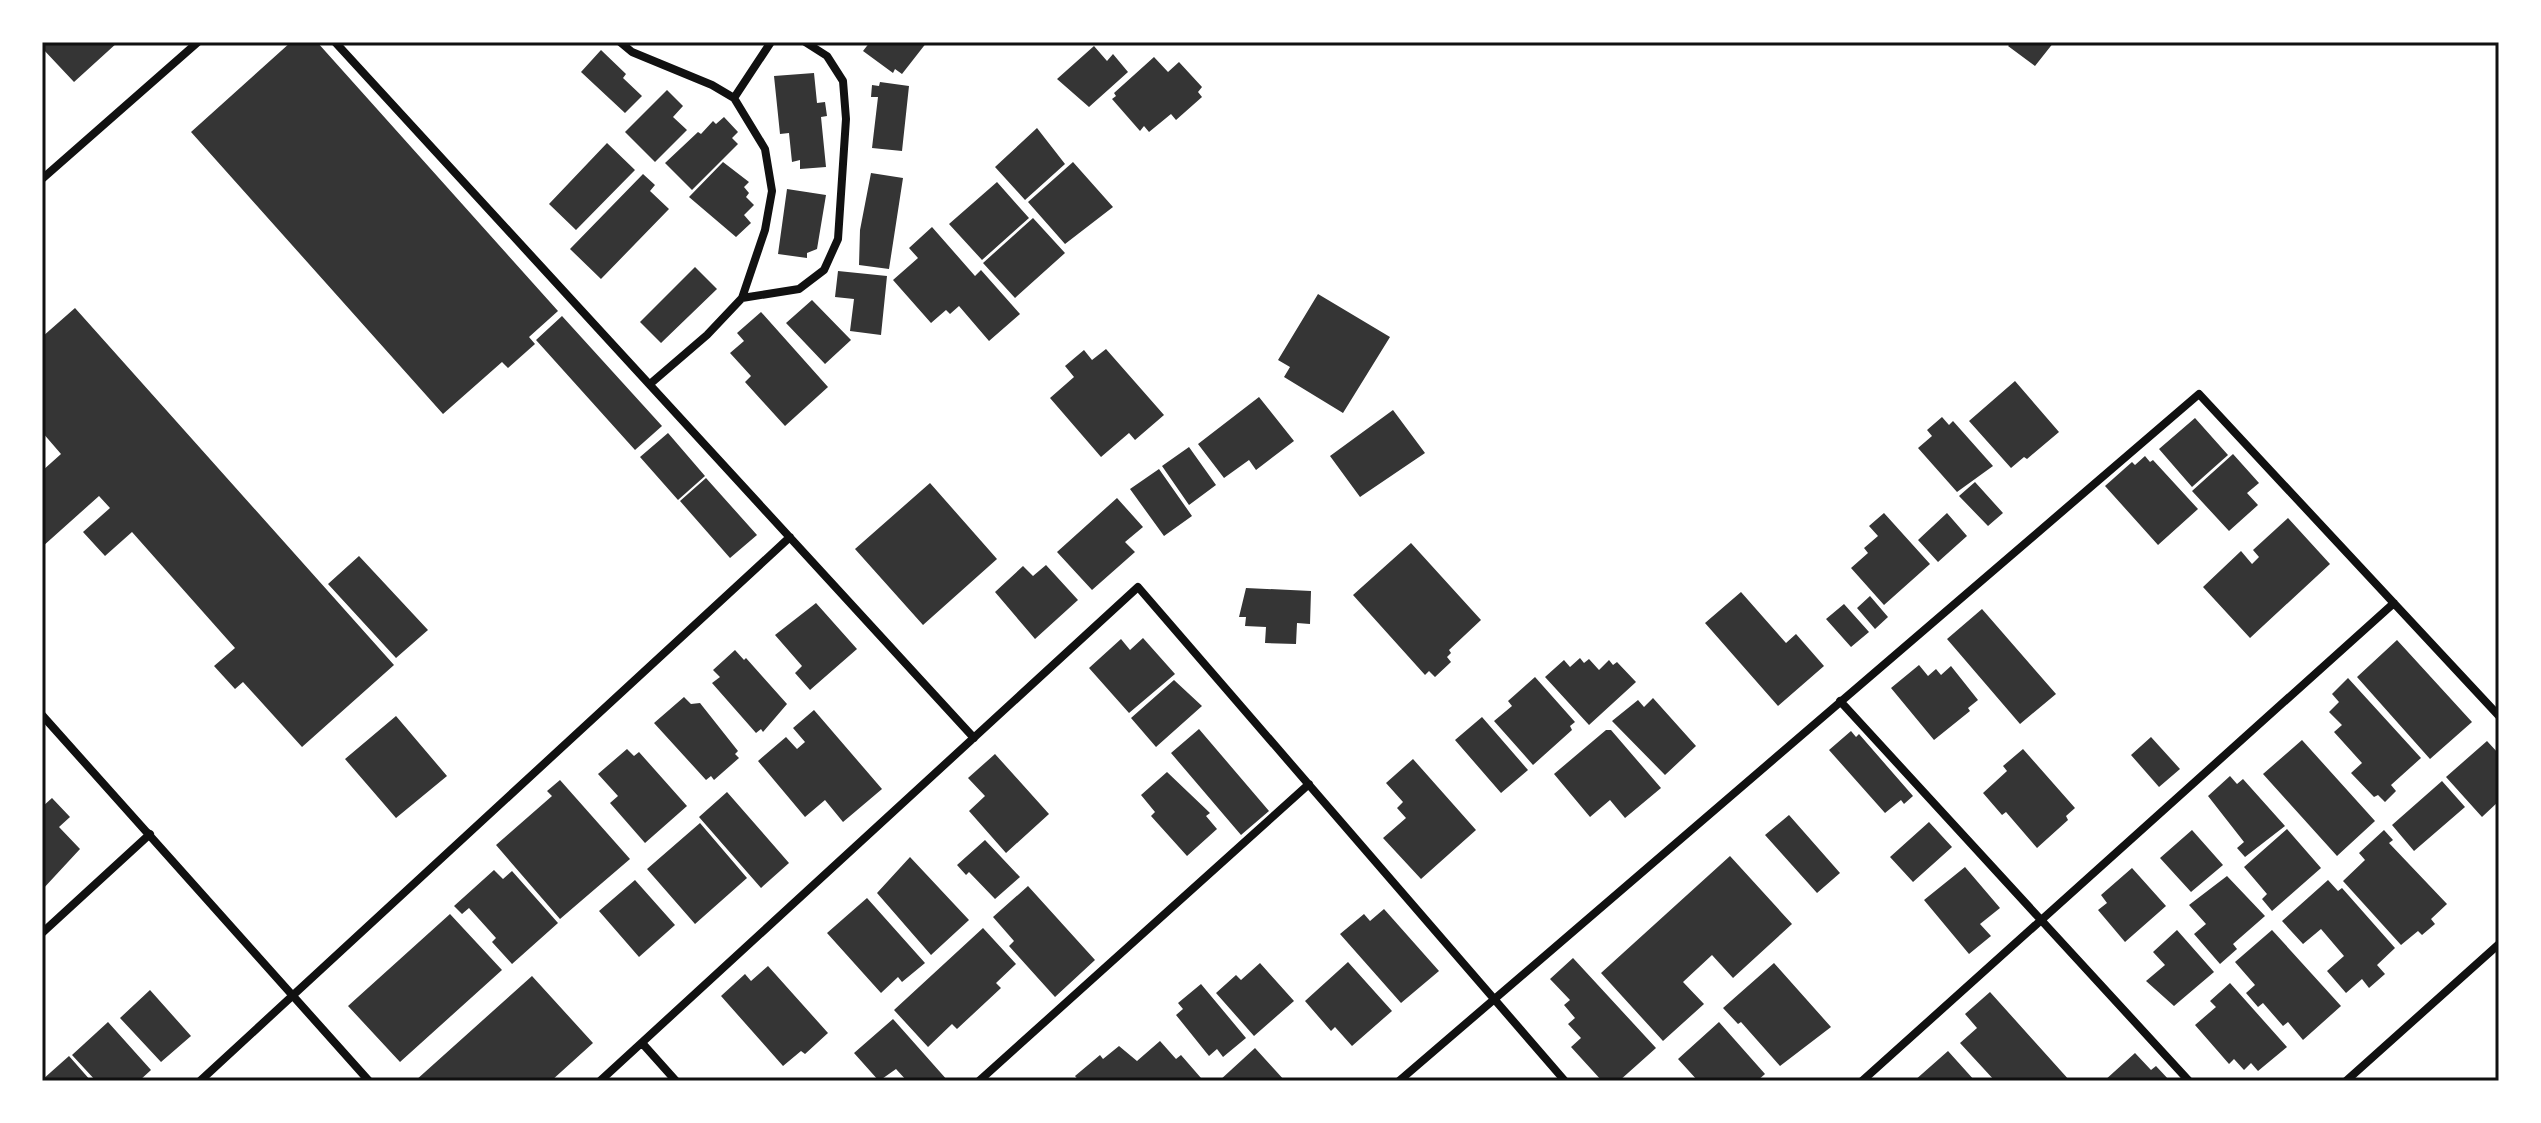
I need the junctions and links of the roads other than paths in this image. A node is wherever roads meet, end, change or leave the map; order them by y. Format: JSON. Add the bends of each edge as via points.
{"nodes":[{"id":1,"x":198,"y":42,"type":"edge"},
{"id":2,"x":335,"y":42,"type":"edge"},
{"id":3,"x":620,"y":42,"type":"edge"},
{"id":4,"x":771,"y":42,"type":"edge"},
{"id":5,"x":805,"y":42,"type":"edge"},
{"id":6,"x":734,"y":98,"type":"junction"},
{"id":7,"x":42,"y":179,"type":"edge"},
{"id":8,"x":742,"y":298,"type":"junction"},
{"id":9,"x":650,"y":384,"type":"junction"},
{"id":10,"x":790,"y":537,"type":"junction"},
{"id":11,"x":2394,"y":603,"type":"junction"},
{"id":12,"x":1840,"y":701,"type":"junction"},
{"id":13,"x":42,"y":715,"type":"edge"},
{"id":14,"x":2499,"y":716,"type":"edge"},
{"id":15,"x":974,"y":738,"type":"junction"},
{"id":16,"x":1309,"y":784,"type":"junction"},
{"id":17,"x":150,"y":834,"type":"junction"},
{"id":18,"x":2043,"y":919,"type":"junction"},
{"id":19,"x":42,"y":933,"type":"edge"},
{"id":20,"x":2499,"y":944,"type":"edge"},
{"id":21,"x":293,"y":993,"type":"junction"},
{"id":22,"x":1494,"y":999,"type":"junction"},
{"id":23,"x":642,"y":1043,"type":"junction"},
{"id":24,"x":200,"y":1081,"type":"edge"},
{"id":25,"x":369,"y":1081,"type":"edge"},
{"id":26,"x":600,"y":1081,"type":"edge"},
{"id":27,"x":676,"y":1081,"type":"edge"},
{"id":28,"x":979,"y":1081,"type":"edge"},
{"id":29,"x":1399,"y":1081,"type":"edge"},
{"id":30,"x":1565,"y":1081,"type":"edge"},
{"id":31,"x":1862,"y":1081,"type":"edge"},
{"id":32,"x":2189,"y":1081,"type":"edge"},
{"id":33,"x":2346,"y":1081,"type":"edge"}],
"edges":[{"from":1,"to":7,"type":"street"},
{"from":2,"to":9,"type":"street"},
{"from":3,"to":6,"type":"street"},
{"from":4,"to":6,"type":"street"},
{"from":5,"to":8,"type":"street","via":[[827,56],[843,81],[846,119],[838,239],[824,270],[799,289]]},
{"from":6,"to":8,"type":"street","via":[[765,149],[772,191]]},
{"from":8,"to":9,"type":"street"},
{"from":9,"to":10,"type":"street"},
{"from":10,"to":15,"type":"street"},
{"from":10,"to":21,"type":"street"},
{"from":11,"to":12,"type":"street","via":[[2199,394]]},
{"from":11,"to":14,"type":"street"},
{"from":11,"to":18,"type":"street"},
{"from":12,"to":18,"type":"street"},
{"from":12,"to":22,"type":"street"},
{"from":13,"to":17,"type":"street"},
{"from":15,"to":16,"type":"street","via":[[1138,587]]},
{"from":15,"to":23,"type":"street"},
{"from":16,"to":22,"type":"street"},
{"from":16,"to":28,"type":"street"},
{"from":17,"to":19,"type":"street"},
{"from":17,"to":21,"type":"street"},
{"from":18,"to":31,"type":"street"},
{"from":18,"to":32,"type":"street"},
{"from":20,"to":33,"type":"street"},
{"from":21,"to":24,"type":"street"},
{"from":21,"to":25,"type":"street"},
{"from":22,"to":29,"type":"street"},
{"from":22,"to":30,"type":"street"},
{"from":23,"to":26,"type":"street"},
{"from":23,"to":27,"type":"street"}]}
